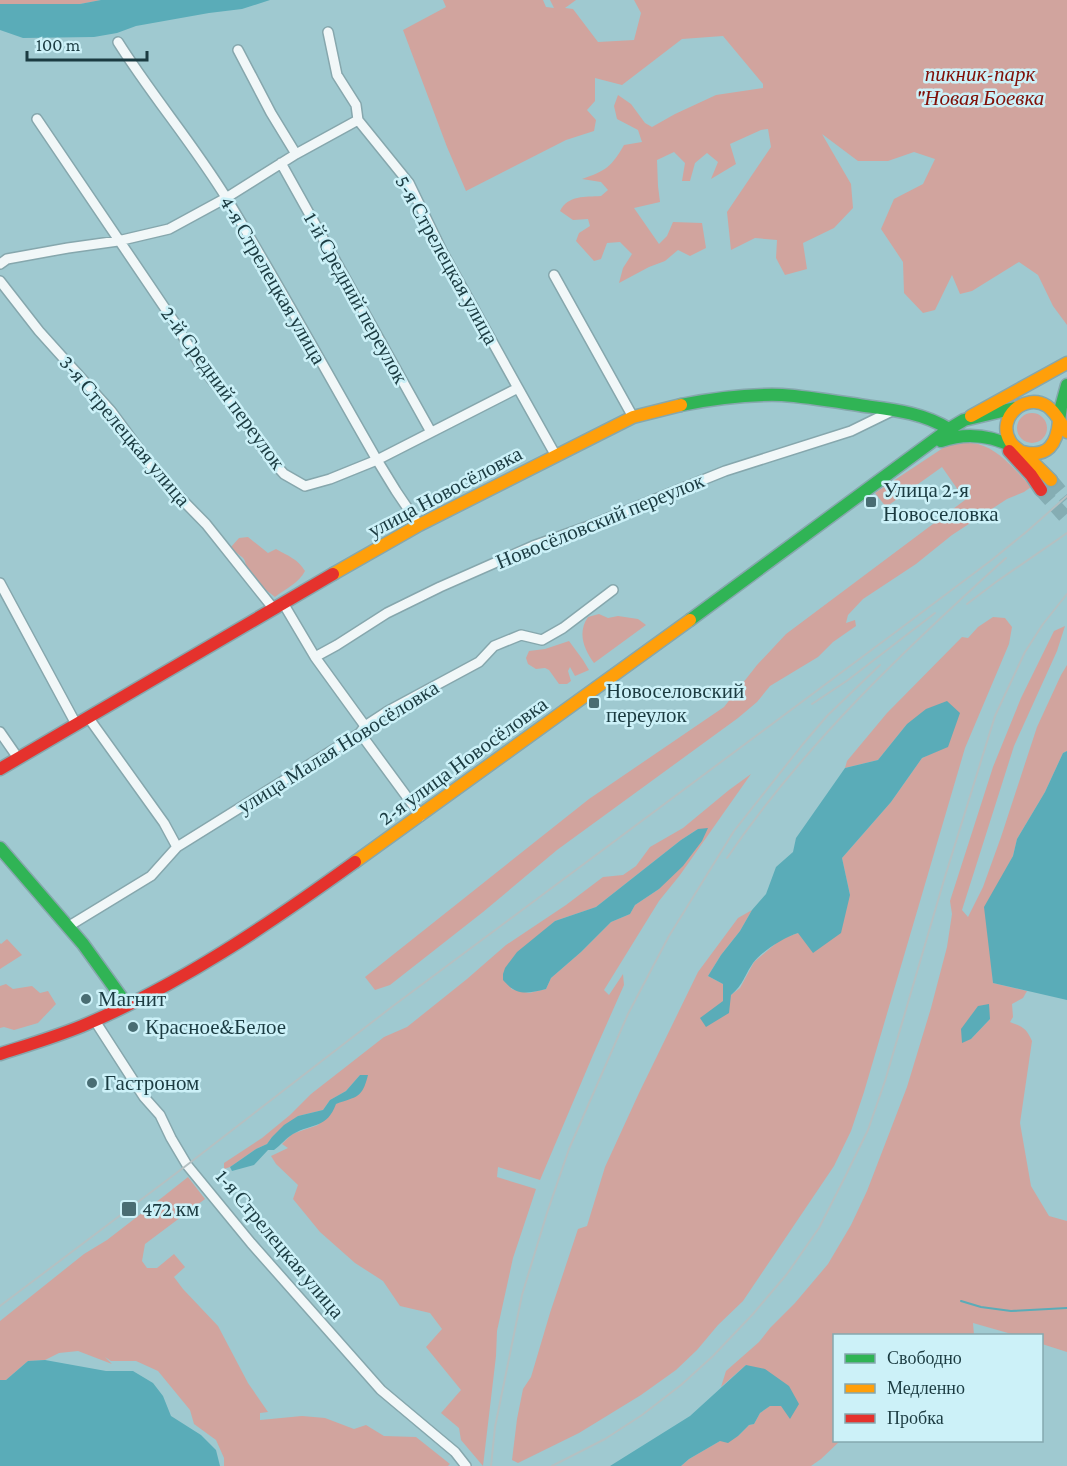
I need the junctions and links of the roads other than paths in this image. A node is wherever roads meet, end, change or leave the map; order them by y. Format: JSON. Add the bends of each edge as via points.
{"nodes":[{"id":1,"x":328,"y":32,"type":"dead end"},
{"id":2,"x":118,"y":42,"type":"dead end"},
{"id":3,"x":238,"y":51,"type":"dead end"},
{"id":4,"x":37,"y":119,"type":"dead end"},
{"id":5,"x":358,"y":120,"type":"junction"},
{"id":6,"x":296,"y":154,"type":"junction"},
{"id":7,"x":281,"y":163,"type":"junction"},
{"id":8,"x":226,"y":198,"type":"junction"},
{"id":9,"x":118,"y":241,"type":"junction"},
{"id":10,"x":0,"y":264,"type":"edge"},
{"id":11,"x":554,"y":275,"type":"dead end"},
{"id":12,"x":0,"y":281,"type":"edge"},
{"id":13,"x":1067,"y":363,"type":"edge"},
{"id":14,"x":1043,"y":376,"type":"junction"},
{"id":15,"x":518,"y":388,"type":"junction"},
{"id":16,"x":1066,"y":390,"type":"edge"},
{"id":17,"x":1017,"y":407,"type":"junction"},
{"id":18,"x":894,"y":410,"type":"junction"},
{"id":19,"x":633,"y":417,"type":"junction"},
{"id":20,"x":1063,"y":418,"type":"edge"},
{"id":21,"x":964,"y":420,"type":"junction"},
{"id":22,"x":949,"y":429,"type":"junction"},
{"id":23,"x":431,"y":432,"type":"junction"},
{"id":24,"x":1067,"y":432,"type":"edge"},
{"id":25,"x":981,"y":435,"type":"junction"},
{"id":26,"x":1020,"y":450,"type":"junction"},
{"id":27,"x":920,"y":451,"type":"junction"},
{"id":28,"x":556,"y":456,"type":"junction"},
{"id":29,"x":377,"y":459,"type":"junction"},
{"id":30,"x":1051,"y":480,"type":"tunnel mouth"},
{"id":31,"x":1041,"y":490,"type":"tunnel mouth"},
{"id":32,"x":419,"y":525,"type":"junction"},
{"id":33,"x":0,"y":583,"type":"edge"},
{"id":34,"x":613,"y":590,"type":"dead end"},
{"id":35,"x":278,"y":606,"type":"junction"},
{"id":36,"x":315,"y":657,"type":"junction"},
{"id":37,"x":82,"y":721,"type":"junction"},
{"id":38,"x":362,"y":730,"type":"junction"},
{"id":39,"x":0,"y":732,"type":"edge"},
{"id":40,"x":18,"y":758,"type":"junction"},
{"id":41,"x":0,"y":769,"type":"edge"},
{"id":42,"x":421,"y":816,"type":"junction"},
{"id":43,"x":177,"y":847,"type":"junction"},
{"id":44,"x":0,"y":848,"type":"edge"},
{"id":45,"x":69,"y":926,"type":"junction"},
{"id":46,"x":127,"y":1005,"type":"junction"},
{"id":47,"x":95,"y":1021,"type":"junction"},
{"id":48,"x":0,"y":1054,"type":"edge"},
{"id":49,"x":466,"y":1466,"type":"edge"}],
"edges":[{"from":1,"to":5,"type":"street","name":"5-я Стрелецкая улица","via":[[337,75],[356,105]]},
{"from":2,"to":8,"type":"street","name":"4-я Стрелецкая улица"},
{"from":3,"to":6,"type":"street"},
{"from":4,"to":9,"type":"street","name":"2-й Средний переулок"},
{"from":5,"to":6,"type":"street"},
{"from":5,"to":15,"type":"street","name":"5-я Стрелецкая улица","via":[[409,183]]},
{"from":6,"to":7,"type":"street"},
{"from":7,"to":8,"type":"street"},
{"from":7,"to":23,"type":"street","name":"1-й Средний переулок"},
{"from":8,"to":9,"type":"street","via":[[169,229]]},
{"from":8,"to":29,"type":"street","name":"4-я Стрелецкая улица"},
{"from":9,"to":10,"type":"street","via":[[7,259]]},
{"from":9,"to":29,"type":"street","name":"2-й Средний переулок","via":[[200,364],[284,474],[305,486]]},
{"from":11,"to":19,"type":"street"},
{"from":12,"to":35,"type":"street","name":"3-я Стрелецкая улица","via":[[111,411],[158,475]]},
{"from":13,"to":14,"type":"main road","name":"2-я улица Новосёловка"},
{"from":14,"to":17,"type":"main road"},
{"from":14,"to":21,"type":"main road","name":"2-я улица Новосёловка"},
{"from":15,"to":23,"type":"street","name":"2-й Средний переулок"},
{"from":15,"to":28,"type":"street","name":"5-я Стрелецкая улица"},
{"from":16,"to":20,"type":"main road"},
{"from":17,"to":20,"type":"main road","via":[[1039,402]]},
{"from":17,"to":21,"type":"main road","name":"2-я улица Новосёловка"},
{"from":17,"to":26,"type":"main road","via":[[1006,428],[1011,443]]},
{"from":18,"to":19,"type":"main road","name":"улица Новосёловка","via":[[760,395],[669,406]]},
{"from":18,"to":22,"type":"main road","name":"улица Новосёловка","via":[[928,418]]},
{"from":18,"to":36,"type":"street","name":"Новосёловский переулок","via":[[851,430],[724,471],[533,546],[387,613]]},
{"from":19,"to":28,"type":"main road","name":"улица Новосёловка"},
{"from":20,"to":24,"type":"main road"},
{"from":20,"to":26,"type":"main road","via":[[1058,436],[1049,448],[1033,454]]},
{"from":21,"to":22,"type":"main road","name":"2-я улица Новосёловка"},
{"from":22,"to":27,"type":"main road","name":"2-я улица Новосёловка"},
{"from":23,"to":29,"type":"street","name":"2-й Средний переулок"},
{"from":25,"to":26,"type":"main road","name":"2-я улица Новосёловка"},
{"from":25,"to":27,"type":"main road","name":"2-я улица Новосёловка","via":[[949,437]]},
{"from":25,"to":31,"type":"main road","via":[[1007,449]]},
{"from":26,"to":30,"type":"main road"},
{"from":27,"to":42,"type":"main road","name":"2-я улица Новосёловка"},
{"from":28,"to":32,"type":"main road","name":"улица Новосёловка"},
{"from":29,"to":32,"type":"street","name":"4-я Стрелецкая улица"},
{"from":32,"to":35,"type":"main road","name":"улица Новосёловка"},
{"from":33,"to":37,"type":"street"},
{"from":34,"to":38,"type":"street","name":"улица Малая Новосёловка","via":[[542,640],[521,636],[494,646],[479,662],[388,711]]},
{"from":35,"to":36,"type":"street","name":"3-я Стрелецкая улица"},
{"from":35,"to":37,"type":"main road","name":"улица Новосёловка"},
{"from":36,"to":38,"type":"street","name":"3-я Стрелецкая улица"},
{"from":37,"to":40,"type":"main road","name":"улица Новосёловка"},
{"from":37,"to":43,"type":"street","via":[[164,823]]},
{"from":38,"to":42,"type":"street","name":"3-я Стрелецкая улица"},
{"from":38,"to":43,"type":"street","name":"улица Малая Новосёловка"},
{"from":39,"to":40,"type":"street"},
{"from":40,"to":41,"type":"main road","name":"улица Новосёловка"},
{"from":42,"to":46,"type":"main road","name":"2-я улица Новосёловка","via":[[250,936]]},
{"from":43,"to":45,"type":"street","name":"улица Малая Новосёловка","via":[[151,876]]},
{"from":44,"to":45,"type":"main road"},
{"from":45,"to":46,"type":"main road"},
{"from":46,"to":47,"type":"main road","name":"2-я улица Новосёловка"},
{"from":47,"to":48,"type":"main road","name":"2-я улица Новосёловка"},
{"from":47,"to":49,"type":"street","name":"1-я Стрелецкая улица","via":[[160,1115],[187,1165],[251,1243],[381,1390],[455,1452]]}]}
